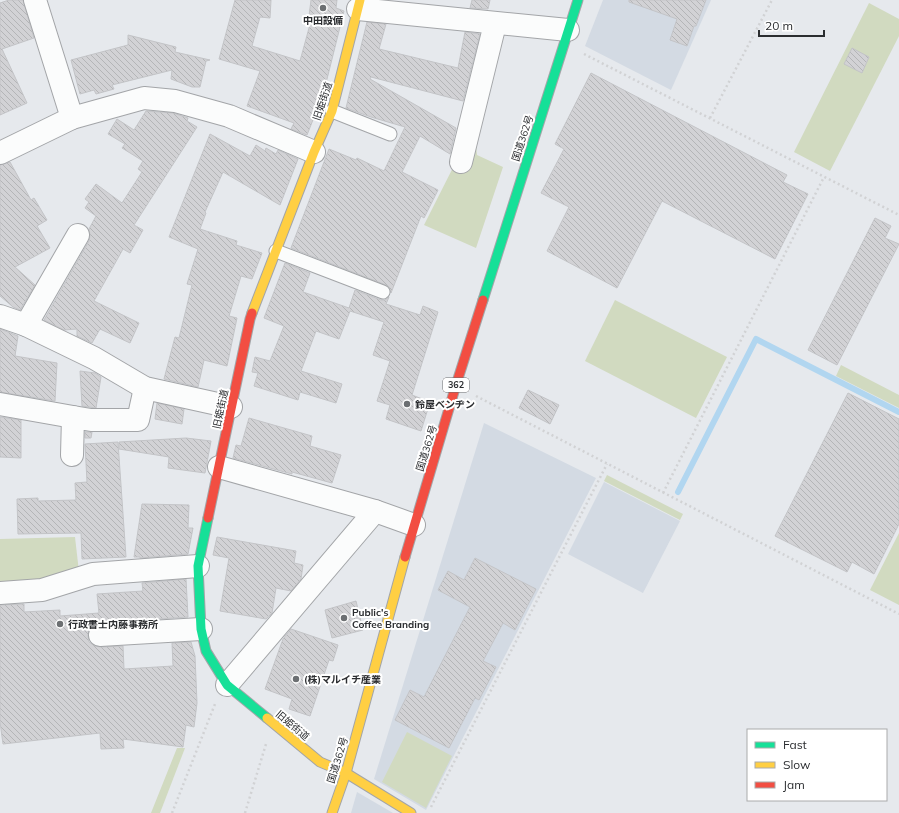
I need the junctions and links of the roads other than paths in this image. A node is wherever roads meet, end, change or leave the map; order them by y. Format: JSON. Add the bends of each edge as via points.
{"nodes":[{"id":1,"x":35,"y":0,"type":"edge"},
{"id":2,"x":578,"y":0,"type":"edge"},
{"id":3,"x":359,"y":5,"type":"edge"},
{"id":4,"x":495,"y":24,"type":"junction"},
{"id":5,"x":566,"y":37,"type":"junction"},
{"id":6,"x":332,"y":111,"type":"junction"},
{"id":7,"x":72,"y":118,"type":"junction"},
{"id":8,"x":390,"y":134,"type":"dead end"},
{"id":9,"x":314,"y":152,"type":"junction"},
{"id":10,"x":0,"y":153,"type":"edge"},
{"id":11,"x":461,"y":162,"type":"dead end"},
{"id":12,"x":78,"y":235,"type":"dead end"},
{"id":13,"x":276,"y":251,"type":"junction"},
{"id":14,"x":383,"y":292,"type":"dead end"},
{"id":15,"x":0,"y":316,"type":"edge"},
{"id":16,"x":26,"y":325,"type":"junction"},
{"id":17,"x":145,"y":388,"type":"junction"},
{"id":18,"x":0,"y":404,"type":"edge"},
{"id":19,"x":231,"y":407,"type":"junction"},
{"id":20,"x":73,"y":417,"type":"junction"},
{"id":21,"x":72,"y":455,"type":"dead end"},
{"id":22,"x":219,"y":466,"type":"junction"},
{"id":23,"x":375,"y":511,"type":"junction"},
{"id":24,"x":414,"y":525,"type":"junction"},
{"id":25,"x":198,"y":566,"type":"junction"},
{"id":26,"x":0,"y":593,"type":"edge"},
{"id":27,"x":201,"y":629,"type":"junction"},
{"id":28,"x":100,"y":635,"type":"dead end"},
{"id":29,"x":227,"y":685,"type":"junction"},
{"id":30,"x":346,"y":773,"type":"junction"},
{"id":31,"x":332,"y":813,"type":"edge"},
{"id":32,"x":411,"y":813,"type":"edge"}],
"edges":[{"from":1,"to":7,"type":"street"},
{"from":2,"to":5,"type":"main road","name":"国道362号","number":"362"},
{"from":3,"to":4,"type":"street"},
{"from":3,"to":6,"type":"main road","name":"旧姫街道"},
{"from":4,"to":5,"type":"street"},
{"from":4,"to":11,"type":"street"},
{"from":5,"to":24,"type":"main road","name":"国道362号","number":"362"},
{"from":6,"to":8,"type":"lane"},
{"from":6,"to":9,"type":"main road","name":"旧姫街道"},
{"from":7,"to":9,"type":"street","via":[[144,98],[175,101],[229,116]]},
{"from":7,"to":10,"type":"street"},
{"from":9,"to":13,"type":"main road","name":"旧姫街道"},
{"from":12,"to":16,"type":"street"},
{"from":13,"to":14,"type":"lane"},
{"from":13,"to":19,"type":"main road","name":"旧姫街道","via":[[250,319]]},
{"from":15,"to":16,"type":"street"},
{"from":16,"to":17,"type":"street","via":[[94,358]]},
{"from":17,"to":19,"type":"street"},
{"from":17,"to":20,"type":"street","via":[[138,420],[91,420]]},
{"from":18,"to":20,"type":"street"},
{"from":19,"to":22,"type":"main road","name":"旧姫街道"},
{"from":20,"to":21,"type":"street"},
{"from":22,"to":23,"type":"street"},
{"from":22,"to":25,"type":"main road","name":"旧姫街道"},
{"from":23,"to":24,"type":"street"},
{"from":23,"to":29,"type":"street"},
{"from":24,"to":30,"type":"main road","name":"国道362号","number":"362"},
{"from":25,"to":26,"type":"street","via":[[93,574],[42,590]]},
{"from":25,"to":27,"type":"main road","name":"旧姫街道"},
{"from":27,"to":28,"type":"street"},
{"from":27,"to":29,"type":"main road","name":"旧姫街道","via":[[206,651]]},
{"from":29,"to":30,"type":"main road","name":"旧姫街道","via":[[320,762]]},
{"from":30,"to":31,"type":"main road","name":"国道362号","number":"362"},
{"from":30,"to":32,"type":"main road","name":"旧姫街道"}]}
